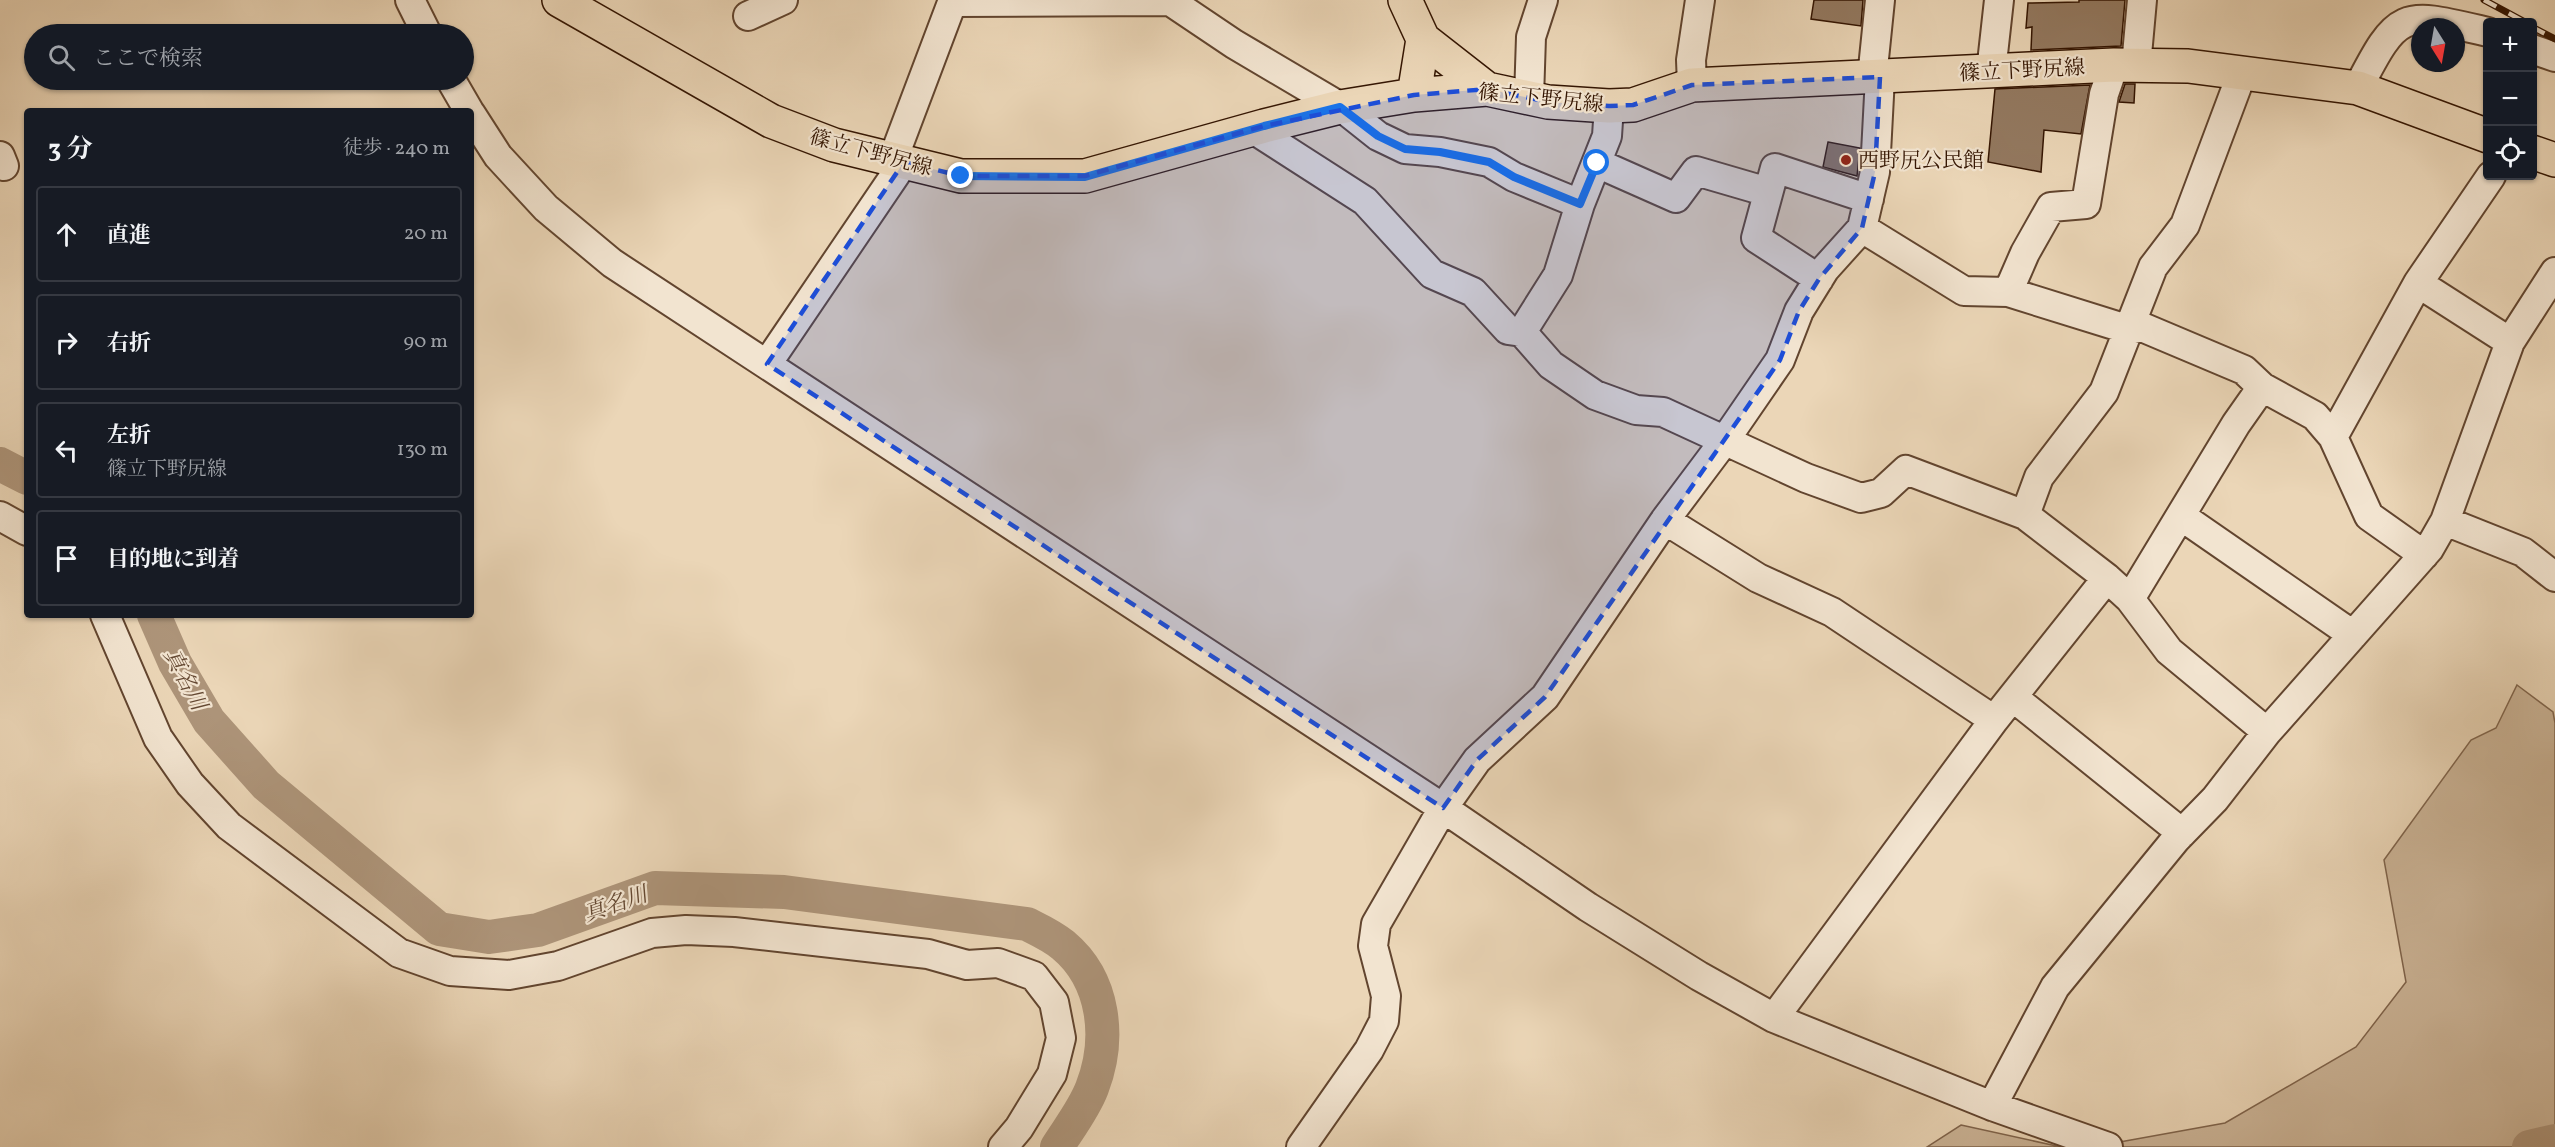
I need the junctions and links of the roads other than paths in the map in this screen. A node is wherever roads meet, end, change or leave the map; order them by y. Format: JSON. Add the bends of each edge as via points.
{"nodes":[{"id":1,"x":410,"y":0,"type":"edge"},
{"id":2,"x":559,"y":0,"type":"edge"},
{"id":3,"x":783,"y":0,"type":"edge"},
{"id":4,"x":1405,"y":0,"type":"edge"},
{"id":5,"x":1543,"y":0,"type":"edge"},
{"id":6,"x":1700,"y":0,"type":"edge"},
{"id":7,"x":1880,"y":0,"type":"edge"},
{"id":8,"x":1999,"y":0,"type":"edge"},
{"id":9,"x":2142,"y":0,"type":"edge"},
{"id":10,"x":953,"y":1,"type":"edge"},
{"id":11,"x":748,"y":16,"type":"dead end"},
{"id":12,"x":422,"y":24,"type":"edge"},
{"id":13,"x":2483,"y":31,"type":"edge"},
{"id":14,"x":1423,"y":39,"type":"junction"},
{"id":15,"x":2537,"y":51,"type":"edge"},
{"id":16,"x":2555,"y":57,"type":"edge"},
{"id":17,"x":2125,"y":65,"type":"junction"},
{"id":18,"x":1991,"y":72,"type":"junction"},
{"id":19,"x":2242,"y":73,"type":"junction"},
{"id":20,"x":1876,"y":78,"type":"junction"},
{"id":21,"x":1692,"y":85,"type":"junction"},
{"id":22,"x":2358,"y":88,"type":"junction"},
{"id":23,"x":1487,"y":89,"type":"junction"},
{"id":24,"x":457,"y":90,"type":"edge"},
{"id":25,"x":1414,"y":95,"type":"junction"},
{"id":26,"x":1529,"y":98,"type":"junction"},
{"id":27,"x":1609,"y":106,"type":"junction"},
{"id":28,"x":1340,"y":107,"type":"junction"},
{"id":29,"x":467,"y":108,"type":"edge"},
{"id":30,"x":474,"y":119,"type":"edge"},
{"id":31,"x":1253,"y":129,"type":"junction"},
{"id":32,"x":2483,"y":135,"type":"edge"},
{"id":33,"x":2537,"y":154,"type":"edge"},
{"id":34,"x":898,"y":160,"type":"junction"},
{"id":35,"x":2555,"y":160,"type":"edge"},
{"id":36,"x":1597,"y":163,"type":"junction"},
{"id":37,"x":2488,"y":180,"type":"edge"},
{"id":38,"x":1768,"y":192,"type":"junction"},
{"id":39,"x":1869,"y":199,"type":"junction"},
{"id":40,"x":1580,"y":204,"type":"junction"},
{"id":41,"x":1862,"y":228,"type":"junction"},
{"id":42,"x":2555,"y":272,"type":"edge"},
{"id":43,"x":1819,"y":279,"type":"junction"},
{"id":44,"x":2418,"y":283,"type":"junction"},
{"id":45,"x":2008,"y":292,"type":"junction"},
{"id":46,"x":2130,"y":330,"type":"junction"},
{"id":47,"x":1522,"y":332,"type":"junction"},
{"id":48,"x":2510,"y":342,"type":"junction"},
{"id":49,"x":767,"y":364,"type":"junction"},
{"id":50,"x":2262,"y":387,"type":"junction"},
{"id":51,"x":2333,"y":437,"type":"junction"},
{"id":52,"x":1725,"y":440,"type":"junction"},
{"id":53,"x":2025,"y":514,"type":"junction"},
{"id":54,"x":0,"y":516,"type":"edge"},
{"id":55,"x":2181,"y":516,"type":"junction"},
{"id":56,"x":1665,"y":520,"type":"junction"},
{"id":57,"x":2445,"y":521,"type":"junction"},
{"id":58,"x":24,"y":529,"type":"edge"},
{"id":59,"x":2424,"y":555,"type":"junction"},
{"id":60,"x":2555,"y":577,"type":"edge"},
{"id":61,"x":2107,"y":578,"type":"junction"},
{"id":62,"x":2130,"y":599,"type":"junction"},
{"id":63,"x":106,"y":618,"type":"edge"},
{"id":64,"x":2354,"y":635,"type":"junction"},
{"id":65,"x":2014,"y":698,"type":"junction"},
{"id":66,"x":1994,"y":720,"type":"junction"},
{"id":67,"x":2266,"y":732,"type":"junction"},
{"id":68,"x":1443,"y":808,"type":"junction"},
{"id":69,"x":2182,"y":833,"type":"junction"},
{"id":70,"x":1774,"y":1018,"type":"junction"},
{"id":71,"x":1992,"y":1106,"type":"junction"},
{"id":72,"x":1003,"y":1147,"type":"edge"},
{"id":73,"x":1301,"y":1147,"type":"edge"},
{"id":74,"x":2108,"y":1147,"type":"edge"}],
"edges":[{"from":1,"to":12,"type":"street"},
{"from":2,"to":34,"type":"main road","name":"篠立下野尻線","via":[[771,121],[834,145]]},
{"from":3,"to":11,"type":"street"},
{"from":4,"to":14,"type":"main road"},
{"from":5,"to":26,"type":"street","via":[[1531,37]]},
{"from":6,"to":21,"type":"street","via":[[1691,60]]},
{"from":7,"to":20,"type":"street"},
{"from":8,"to":18,"type":"street"},
{"from":9,"to":17,"type":"street"},
{"from":10,"to":28,"type":"street","via":[[1170,1]]},
{"from":10,"to":34,"type":"street"},
{"from":13,"to":22,"type":"street","via":[[2437,20],[2409,19],[2393,28]]},
{"from":14,"to":23,"type":"main road"},
{"from":14,"to":25,"type":"main road"},
{"from":15,"to":16,"type":"street"},
{"from":17,"to":18,"type":"main road","name":"篠立下野尻線"},
{"from":17,"to":19,"type":"main road","name":"篠立下野尻線","via":[[2188,66]]},
{"from":17,"to":45,"type":"street","via":[[2104,94],[2086,204],[2051,207]]},
{"from":18,"to":20,"type":"main road","name":"篠立下野尻線"},
{"from":19,"to":22,"type":"main road","name":"篠立下野尻線"},
{"from":19,"to":46,"type":"street","via":[[2185,225],[2153,267]]},
{"from":20,"to":21,"type":"main road","name":"篠立下野尻線"},
{"from":20,"to":39,"type":"street","via":[[1879,131]]},
{"from":21,"to":27,"type":"main road","name":"篠立下野尻線","via":[[1633,105]]},
{"from":22,"to":32,"type":"main road","name":"篠立下野尻線"},
{"from":23,"to":25,"type":"main road","name":"篠立下野尻線"},
{"from":23,"to":26,"type":"main road","name":"篠立下野尻線"},
{"from":24,"to":29,"type":"street"},
{"from":25,"to":28,"type":"main road","name":"篠立下野尻線"},
{"from":26,"to":27,"type":"main road","name":"篠立下野尻線"},
{"from":27,"to":36,"type":"street","via":[[1607,136]]},
{"from":28,"to":31,"type":"main road","name":"篠立下野尻線"},
{"from":28,"to":40,"type":"street","via":[[1378,136],[1405,149],[1489,162],[1514,177]]},
{"from":30,"to":49,"type":"street","via":[[498,156],[546,208],[612,263]]},
{"from":31,"to":34,"type":"main road","name":"篠立下野尻線","via":[[1085,177],[961,176]]},
{"from":31,"to":47,"type":"street","via":[[1365,201],[1432,274],[1473,292],[1508,330]]},
{"from":33,"to":35,"type":"main road"},
{"from":34,"to":49,"type":"street"},
{"from":36,"to":38,"type":"street","via":[[1676,198],[1696,171]]},
{"from":36,"to":40,"type":"street"},
{"from":37,"to":44,"type":"street"},
{"from":38,"to":39,"type":"street","via":[[1775,168]]},
{"from":38,"to":43,"type":"street","via":[[1756,238]]},
{"from":39,"to":41,"type":"street"},
{"from":40,"to":47,"type":"street","via":[[1558,275]]},
{"from":41,"to":43,"type":"street"},
{"from":41,"to":45,"type":"street","via":[[1964,291]]},
{"from":42,"to":48,"type":"street"},
{"from":43,"to":52,"type":"street","via":[[1799,311],[1780,360]]},
{"from":44,"to":48,"type":"street"},
{"from":44,"to":51,"type":"street"},
{"from":45,"to":46,"type":"street"},
{"from":46,"to":50,"type":"street","via":[[2142,327],[2195,347],[2244,370]]},
{"from":46,"to":53,"type":"street","via":[[2103,392],[2039,477]]},
{"from":47,"to":52,"type":"street","via":[[1551,365],[1595,395],[1636,410],[1663,412]]},
{"from":48,"to":57,"type":"street"},
{"from":49,"to":68,"type":"street"},
{"from":50,"to":51,"type":"street","via":[[2315,416]]},
{"from":50,"to":55,"type":"street"},
{"from":51,"to":59,"type":"street","via":[[2368,516]]},
{"from":52,"to":53,"type":"street","via":[[1806,478],[1861,498],[1881,493],[1906,470]]},
{"from":52,"to":56,"type":"street"},
{"from":53,"to":61,"type":"street"},
{"from":54,"to":58,"type":"street"},
{"from":55,"to":62,"type":"street"},
{"from":55,"to":64,"type":"street"},
{"from":56,"to":66,"type":"street","via":[[1758,578],[1832,612]]},
{"from":56,"to":68,"type":"street","via":[[1545,697],[1477,760]]},
{"from":57,"to":59,"type":"street"},
{"from":57,"to":60,"type":"street","via":[[2523,552]]},
{"from":59,"to":64,"type":"street"},
{"from":61,"to":62,"type":"street"},
{"from":61,"to":65,"type":"street"},
{"from":62,"to":67,"type":"street","via":[[2169,651]]},
{"from":63,"to":72,"type":"street","via":[[158,738],[190,784],[230,826],[399,953],[450,971],[509,975],[558,966],[652,933],[686,930],[928,954],[967,965],[998,963],[1034,976],[1054,1002],[1061,1038],[1052,1074]]},
{"from":64,"to":67,"type":"street"},
{"from":65,"to":66,"type":"street"},
{"from":65,"to":69,"type":"street"},
{"from":66,"to":70,"type":"street"},
{"from":67,"to":69,"type":"street","via":[[2215,799]]},
{"from":68,"to":70,"type":"street","via":[[1588,907]]},
{"from":68,"to":73,"type":"street","via":[[1376,924],[1373,946],[1386,996],[1384,1022]]},
{"from":69,"to":71,"type":"street","via":[[2055,987]]},
{"from":70,"to":71,"type":"street"},
{"from":71,"to":74,"type":"street"}]}
